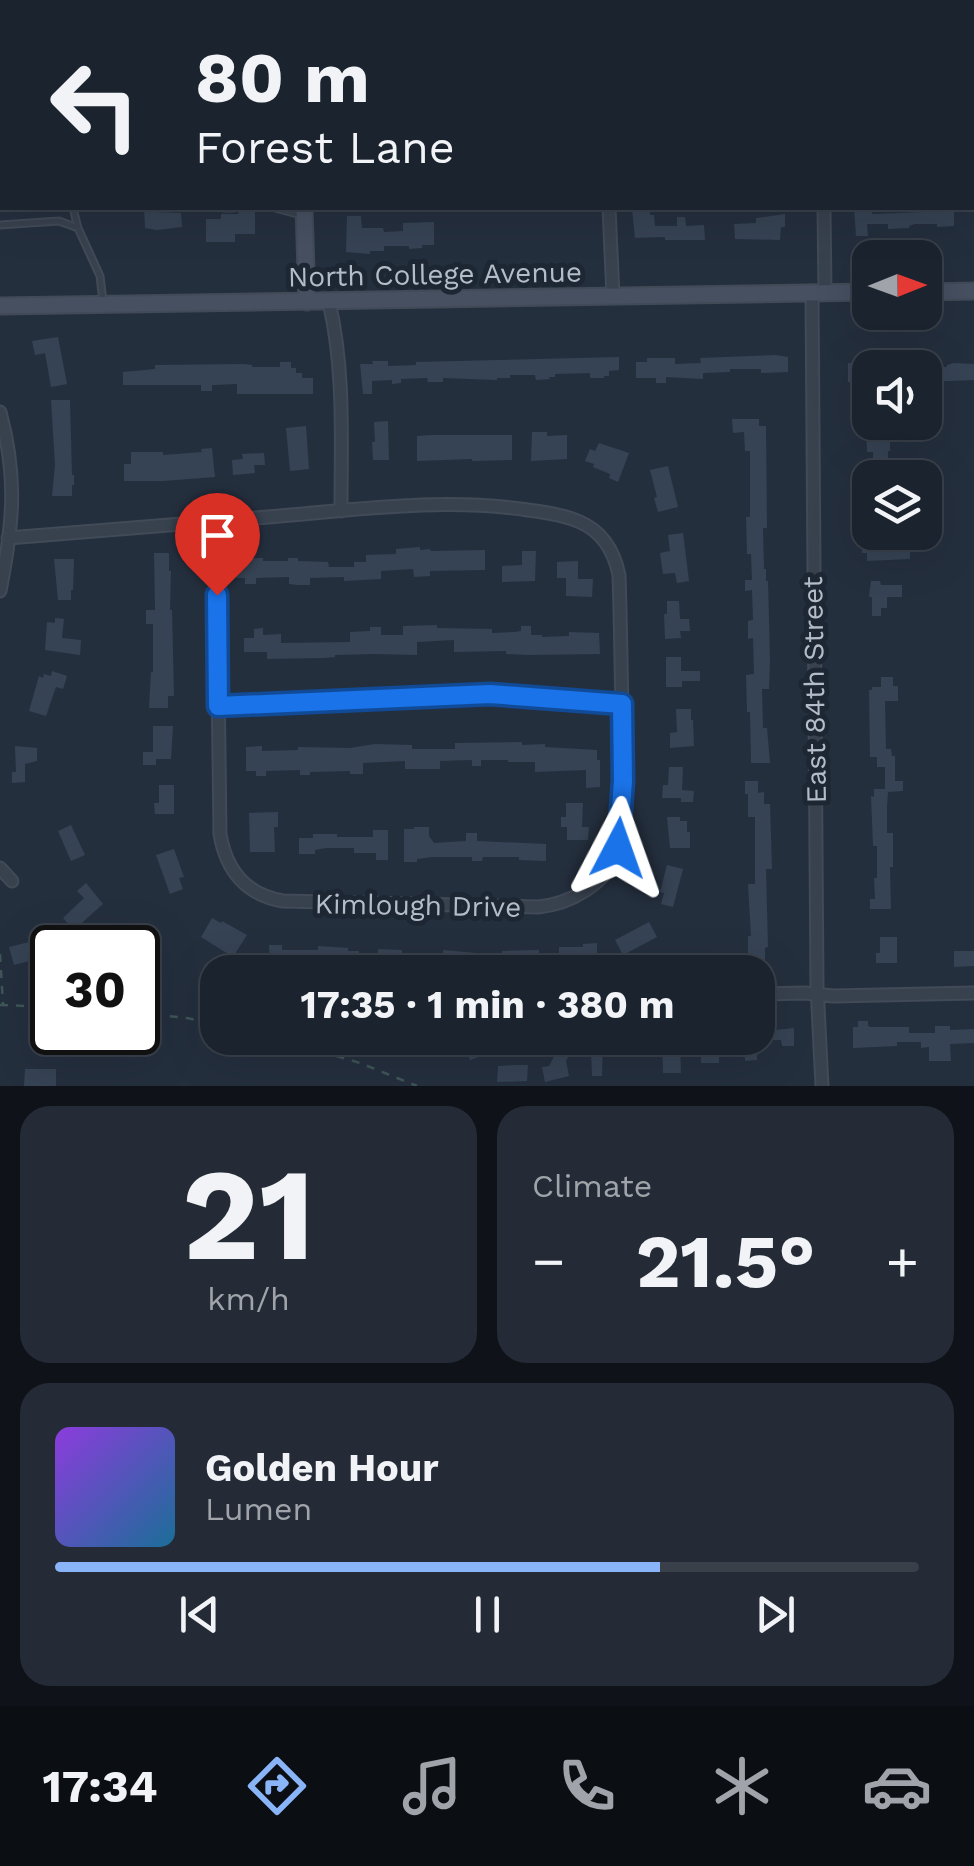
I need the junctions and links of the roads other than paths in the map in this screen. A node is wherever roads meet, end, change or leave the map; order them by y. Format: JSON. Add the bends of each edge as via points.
{"nodes":[{"id":1,"x":74,"y":210,"type":"edge"},
{"id":2,"x":610,"y":210,"type":"edge"},
{"id":3,"x":824,"y":210,"type":"edge"},
{"id":4,"x":304,"y":212,"type":"edge"},
{"id":5,"x":0,"y":224,"type":"edge"},
{"id":6,"x":78,"y":228,"type":"junction"},
{"id":7,"x":974,"y":291,"type":"edge"},
{"id":8,"x":852,"y":292,"type":"edge"},
{"id":9,"x":942,"y":292,"type":"edge"},
{"id":10,"x":818,"y":293,"type":"junction"},
{"id":11,"x":613,"y":296,"type":"junction"},
{"id":12,"x":307,"y":302,"type":"junction"},
{"id":13,"x":330,"y":302,"type":"junction"},
{"id":14,"x":103,"y":305,"type":"junction"},
{"id":15,"x":0,"y":306,"type":"edge"},
{"id":16,"x":0,"y":412,"type":"edge"},
{"id":17,"x":341,"y":511,"type":"junction"},
{"id":18,"x":216,"y":521,"type":"junction"},
{"id":19,"x":8,"y":538,"type":"junction"},
{"id":20,"x":0,"y":591,"type":"edge"},
{"id":21,"x":622,"y":704,"type":"junction"},
{"id":22,"x":218,"y":706,"type":"junction"},
{"id":23,"x":0,"y":868,"type":"edge"},
{"id":24,"x":12,"y":881,"type":"dead end"},
{"id":25,"x":775,"y":994,"type":"edge"},
{"id":26,"x":974,"y":994,"type":"edge"},
{"id":27,"x":818,"y":995,"type":"junction"},
{"id":28,"x":822,"y":1086,"type":"edge"}],
"edges":[{"from":1,"to":6,"type":"lane"},
{"from":2,"to":11,"type":"street"},
{"from":3,"to":10,"type":"street","name":"East 84th Street"},
{"from":4,"to":12,"type":"main road"},
{"from":5,"to":6,"type":"lane","via":[[60,221]]},
{"from":6,"to":14,"type":"lane","via":[[100,276]]},
{"from":7,"to":9,"type":"main road"},
{"from":8,"to":10,"type":"main road","name":"North College Avenue"},
{"from":10,"to":11,"type":"main road","name":"North College Avenue"},
{"from":10,"to":27,"type":"street","name":"East 84th Street"},
{"from":11,"to":13,"type":"main road","name":"North College Avenue"},
{"from":12,"to":13,"type":"main road","name":"North College Avenue"},
{"from":12,"to":14,"type":"main road","name":"North College Avenue"},
{"from":13,"to":17,"type":"street","via":[[340,371]]},
{"from":14,"to":15,"type":"main road","name":"North College Avenue"},
{"from":16,"to":19,"type":"street","via":[[12,473]]},
{"from":17,"to":18,"type":"street"},
{"from":17,"to":21,"type":"street","via":[[504,507],[590,527],[613,552],[619,574]]},
{"from":18,"to":19,"type":"street"},
{"from":18,"to":22,"type":"street"},
{"from":19,"to":20,"type":"street"},
{"from":21,"to":22,"type":"street","via":[[490,694]]},
{"from":21,"to":22,"type":"street","name":"Kimlough Drive","via":[[621,834],[614,859],[584,892],[524,908],[283,901],[257,893],[236,876],[224,854]]},
{"from":23,"to":24,"type":"street"},
{"from":25,"to":27,"type":"street"},
{"from":26,"to":27,"type":"street"},
{"from":27,"to":28,"type":"street","name":"East 84th Street"}]}
